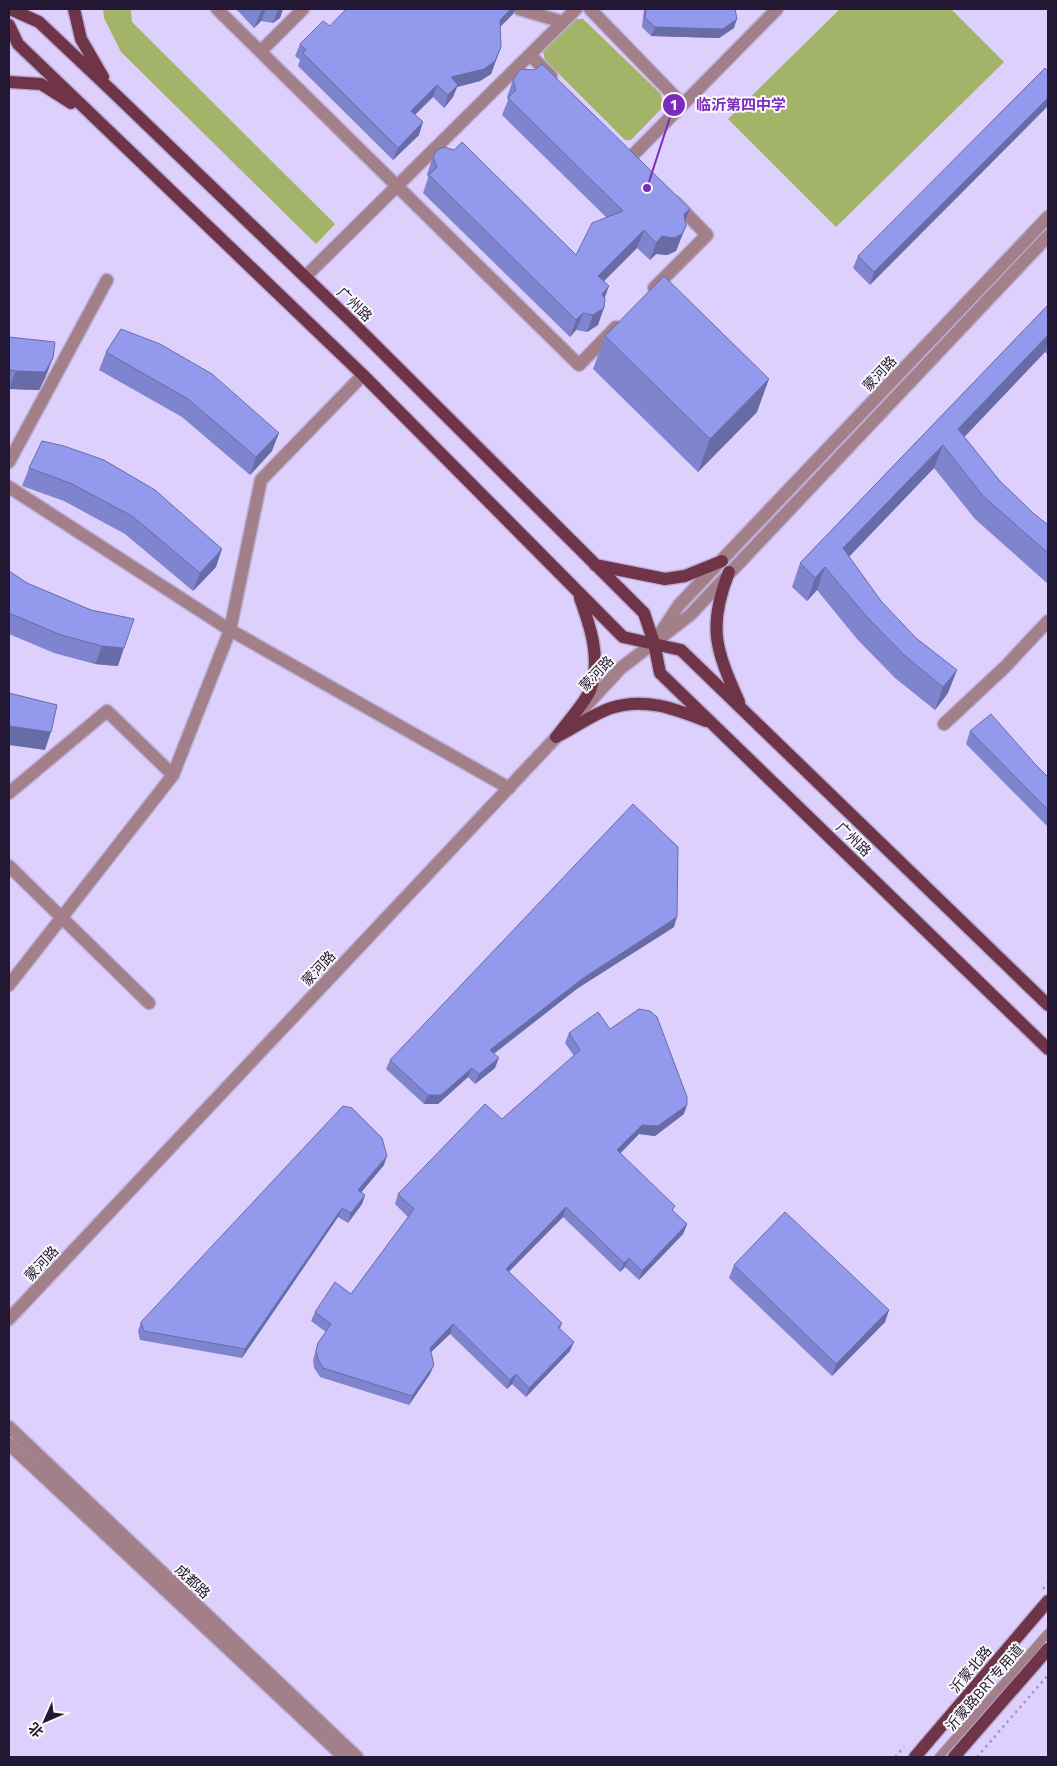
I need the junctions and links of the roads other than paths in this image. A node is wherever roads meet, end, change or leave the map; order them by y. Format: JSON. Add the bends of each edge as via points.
{"nodes":[{"id":1,"x":10,"y":9,"type":"edge"},
{"id":2,"x":74,"y":9,"type":"edge"},
{"id":3,"x":218,"y":9,"type":"edge"},
{"id":4,"x":303,"y":9,"type":"edge"},
{"id":5,"x":519,"y":9,"type":"edge"},
{"id":6,"x":576,"y":9,"type":"edge"},
{"id":7,"x":590,"y":9,"type":"edge"},
{"id":8,"x":777,"y":9,"type":"edge"},
{"id":9,"x":563,"y":22,"type":"junction"},
{"id":10,"x":9,"y":25,"type":"edge"},
{"id":11,"x":261,"y":51,"type":"junction"},
{"id":12,"x":530,"y":55,"type":"junction"},
{"id":13,"x":9,"y":82,"type":"edge"},
{"id":14,"x":557,"y":82,"type":"edge"},
{"id":15,"x":113,"y":92,"type":"junction"},
{"id":16,"x":682,"y":104,"type":"junction"},
{"id":17,"x":92,"y":116,"type":"junction"},
{"id":18,"x":631,"y":157,"type":"edge"},
{"id":19,"x":398,"y":186,"type":"junction"},
{"id":20,"x":665,"y":192,"type":"edge"},
{"id":21,"x":1048,"y":217,"type":"edge"},
{"id":22,"x":1048,"y":236,"type":"edge"},
{"id":23,"x":305,"y":277,"type":"junction"},
{"id":24,"x":107,"y":280,"type":"dead end"},
{"id":25,"x":646,"y":296,"type":"edge"},
{"id":26,"x":626,"y":317,"type":"edge"},
{"id":27,"x":363,"y":375,"type":"junction"},
{"id":28,"x":9,"y":462,"type":"edge"},
{"id":29,"x":9,"y":487,"type":"edge"},
{"id":30,"x":594,"y":565,"type":"junction"},
{"id":31,"x":725,"y":566,"type":"junction"},
{"id":32,"x":578,"y":593,"type":"junction"},
{"id":33,"x":1048,"y":621,"type":"edge"},
{"id":34,"x":230,"y":630,"type":"junction"},
{"id":35,"x":654,"y":643,"type":"junction"},
{"id":36,"x":741,"y":707,"type":"junction"},
{"id":37,"x":713,"y":724,"type":"junction"},
{"id":38,"x":944,"y":724,"type":"dead end"},
{"id":39,"x":556,"y":737,"type":"junction"},
{"id":40,"x":173,"y":775,"type":"junction"},
{"id":41,"x":509,"y":788,"type":"junction"},
{"id":42,"x":9,"y":793,"type":"edge"},
{"id":43,"x":9,"y":866,"type":"edge"},
{"id":44,"x":61,"y":918,"type":"junction"},
{"id":45,"x":9,"y":985,"type":"edge"},
{"id":46,"x":149,"y":1003,"type":"dead end"},
{"id":47,"x":1048,"y":1005,"type":"edge"},
{"id":48,"x":1048,"y":1049,"type":"edge"},
{"id":49,"x":9,"y":1319,"type":"edge"},
{"id":50,"x":9,"y":1427,"type":"edge"},
{"id":51,"x":9,"y":1444,"type":"edge"},
{"id":52,"x":1048,"y":1601,"type":"edge"},
{"id":53,"x":1048,"y":1633,"type":"edge"},
{"id":54,"x":1048,"y":1649,"type":"edge"},
{"id":55,"x":344,"y":1757,"type":"edge"},
{"id":56,"x":357,"y":1757,"type":"edge"},
{"id":57,"x":915,"y":1757,"type":"edge"},
{"id":58,"x":939,"y":1757,"type":"edge"},
{"id":59,"x":954,"y":1757,"type":"edge"}],
"edges":[{"from":1,"to":15,"type":"main road","name":"广州路","via":[[39,22]]},
{"from":2,"to":15,"type":"main road","via":[[81,39]]},
{"from":3,"to":11,"type":"street"},
{"from":4,"to":11,"type":"street"},
{"from":5,"to":9,"type":"street"},
{"from":6,"to":9,"type":"street"},
{"from":7,"to":16,"type":"street"},
{"from":8,"to":16,"type":"street"},
{"from":9,"to":12,"type":"street"},
{"from":10,"to":17,"type":"main road","name":"广州路","via":[[18,44]]},
{"from":11,"to":19,"type":"street"},
{"from":12,"to":14,"type":"street"},
{"from":12,"to":19,"type":"street"},
{"from":13,"to":17,"type":"main road","via":[[41,84]]},
{"from":15,"to":23,"type":"main road","name":"广州路"},
{"from":16,"to":18,"type":"street"},
{"from":17,"to":27,"type":"main road","name":"广州路"},
{"from":19,"to":23,"type":"street"},
{"from":19,"to":26,"type":"street","via":[[579,365]]},
{"from":20,"to":25,"type":"street","via":[[707,235]]},
{"from":21,"to":31,"type":"street","name":"蒙河路"},
{"from":22,"to":31,"type":"street","name":"蒙河路"},
{"from":23,"to":30,"type":"main road","name":"广州路"},
{"from":24,"to":28,"type":"street"},
{"from":27,"to":32,"type":"main road","name":"广州路"},
{"from":27,"to":34,"type":"street","via":[[261,480]]},
{"from":29,"to":34,"type":"street"},
{"from":30,"to":31,"type":"main road","via":[[665,579]]},
{"from":30,"to":35,"type":"main road","name":"广州路","via":[[644,614]]},
{"from":31,"to":35,"type":"street","name":"蒙河路","via":[[679,605]]},
{"from":31,"to":36,"type":"main road","via":[[715,627],[720,658]]},
{"from":32,"to":35,"type":"main road","name":"广州路","via":[[623,637]]},
{"from":32,"to":39,"type":"main road","via":[[591,629],[595,657],[591,689]]},
{"from":33,"to":38,"type":"street"},
{"from":34,"to":40,"type":"street"},
{"from":34,"to":41,"type":"street"},
{"from":35,"to":36,"type":"main road","name":"广州路","via":[[681,650]]},
{"from":35,"to":37,"type":"main road","name":"广州路","via":[[660,673]]},
{"from":35,"to":39,"type":"street","name":"蒙河路","via":[[622,668]]},
{"from":36,"to":47,"type":"main road","name":"广州路"},
{"from":37,"to":39,"type":"main road","via":[[670,707],[644,702],[611,708]]},
{"from":37,"to":48,"type":"main road","name":"广州路"},
{"from":39,"to":41,"type":"street","name":"蒙河路"},
{"from":40,"to":42,"type":"street","via":[[107,711]]},
{"from":40,"to":44,"type":"street"},
{"from":41,"to":49,"type":"street","name":"蒙河路"},
{"from":43,"to":44,"type":"street"},
{"from":44,"to":45,"type":"street"},
{"from":44,"to":46,"type":"street"},
{"from":50,"to":56,"type":"street","name":"成都路"},
{"from":51,"to":55,"type":"street","name":"成都路"},
{"from":52,"to":57,"type":"main road","name":"沂蒙北路"},
{"from":53,"to":58,"type":"lane","name":"沂蒙路BRT专用道"},
{"from":54,"to":59,"type":"main road"}]}
